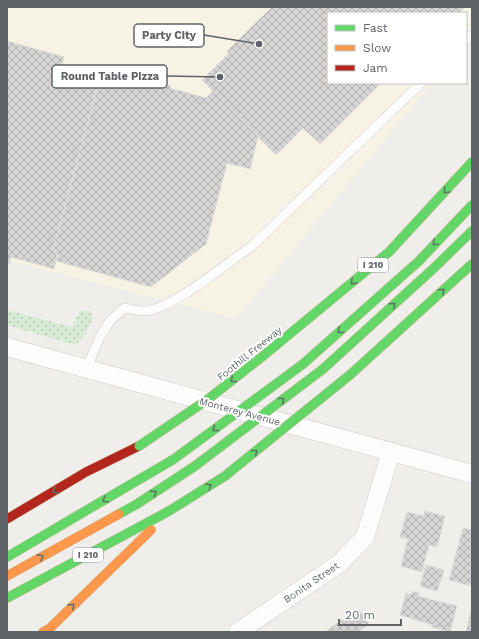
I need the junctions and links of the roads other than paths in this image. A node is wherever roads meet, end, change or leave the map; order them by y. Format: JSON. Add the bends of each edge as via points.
{"nodes":[{"id":1,"x":420,"y":84,"type":"edge"},
{"id":2,"x":472,"y":162,"type":"edge"},
{"id":3,"x":472,"y":205,"type":"edge"},
{"id":4,"x":472,"y":231,"type":"edge"},
{"id":5,"x":472,"y":264,"type":"edge"},
{"id":6,"x":7,"y":347,"type":"edge"},
{"id":7,"x":86,"y":369,"type":"junction"},
{"id":8,"x":391,"y":452,"type":"junction"},
{"id":9,"x":472,"y":474,"type":"edge"},
{"id":10,"x":170,"y":511,"type":"junction"},
{"id":11,"x":7,"y":519,"type":"edge"},
{"id":12,"x":7,"y":557,"type":"edge"},
{"id":13,"x":7,"y":576,"type":"edge"},
{"id":14,"x":7,"y":598,"type":"edge"},
{"id":15,"x":43,"y":632,"type":"edge"},
{"id":16,"x":238,"y":632,"type":"edge"}],
"edges":[{"from":1,"to":7,"type":"lane","via":[[251,247],[206,280],[162,306],[143,311],[124,308],[106,326]]},
{"from":2,"to":11,"type":"highway","name":"Foothill Freeway","number":"I 210","one_way":true,"bridge":true,"via":[[389,252],[207,400],[139,446],[86,472]]},
{"from":3,"to":12,"type":"highway","one_way":true,"bridge":true,"via":[[418,261],[302,364],[174,459]]},
{"from":13,"to":4,"type":"highway","one_way":true,"bridge":true,"via":[[137,504],[195,466],[323,369]]},
{"from":10,"to":5,"type":"highway","number":"I 210","one_way":true,"bridge":true,"via":[[225,476],[351,374]]},
{"from":6,"to":7,"type":"street","name":"Monterey Avenue"},
{"from":7,"to":8,"type":"street","name":"Monterey Avenue"},
{"from":8,"to":9,"type":"street","name":"Monterey Avenue"},
{"from":8,"to":16,"type":"street","name":"Bonita Street","via":[[365,537],[340,563]]},
{"from":10,"to":14,"type":"highway","number":"I 210"},
{"from":15,"to":10,"type":"highway","one_way":true}]}
